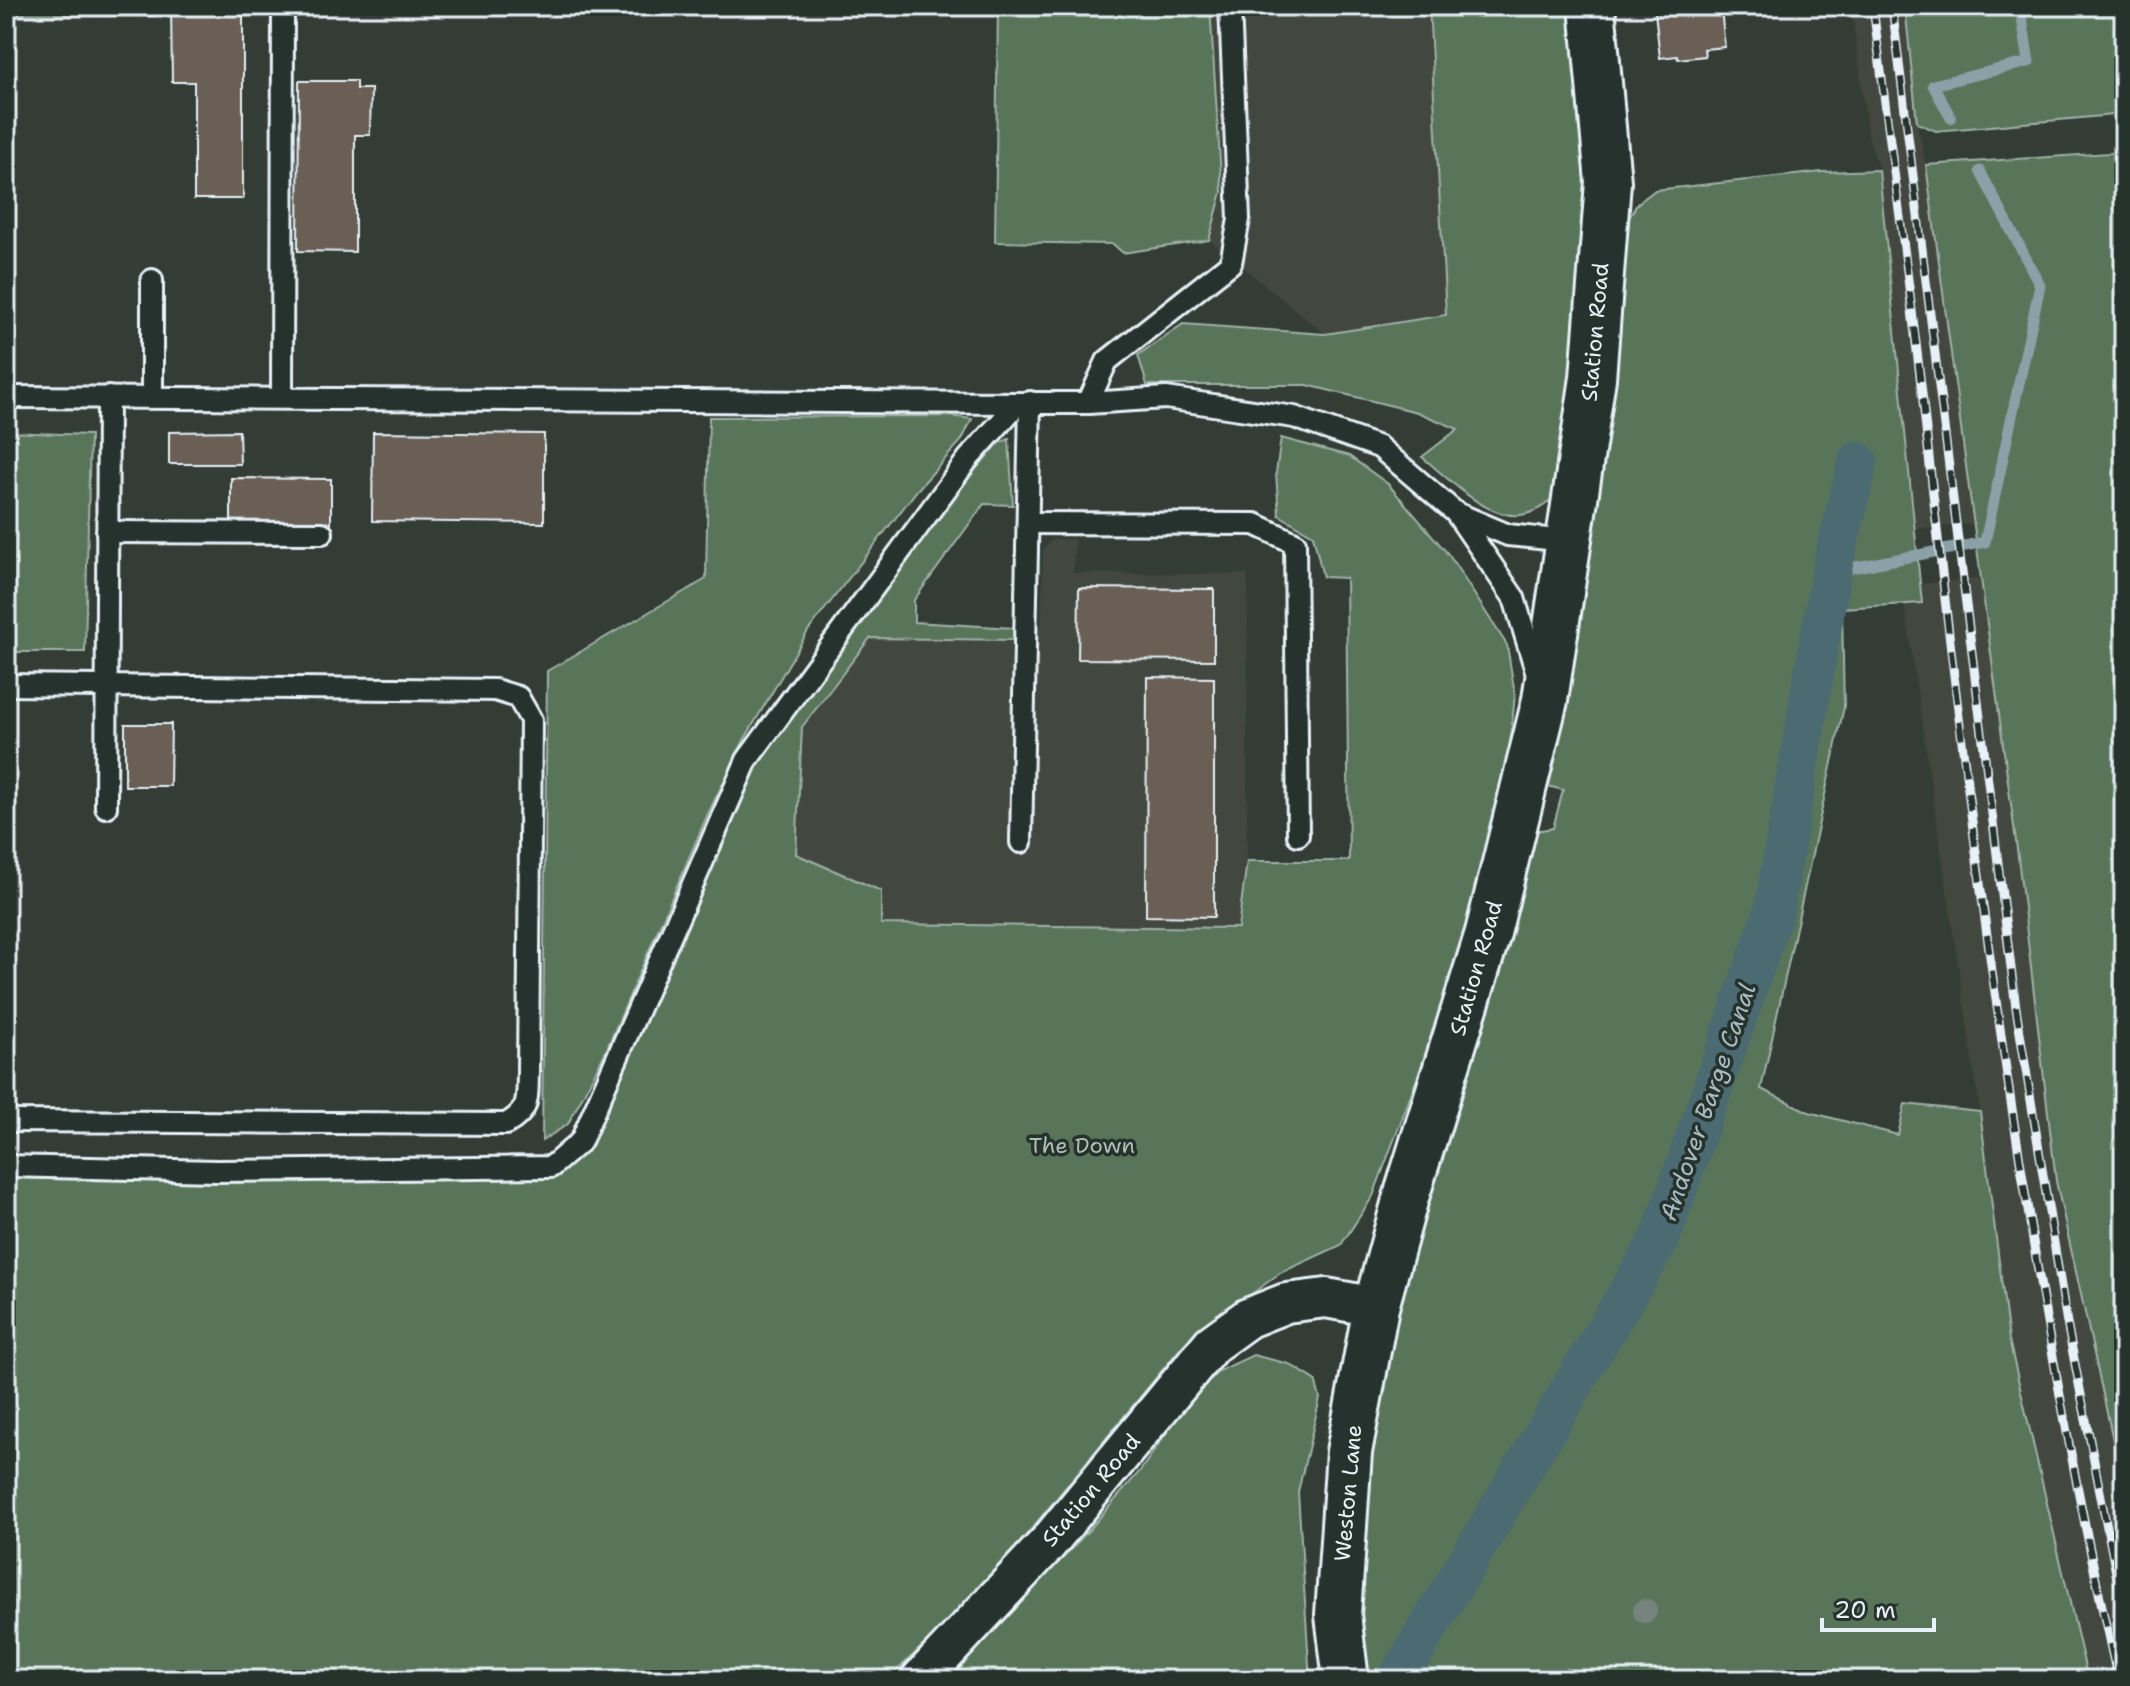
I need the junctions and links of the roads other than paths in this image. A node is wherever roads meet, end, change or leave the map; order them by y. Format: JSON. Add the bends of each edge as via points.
{"nodes":[{"id":1,"x":283,"y":6,"type":"edge"},
{"id":2,"x":1230,"y":6,"type":"edge"},
{"id":3,"x":1592,"y":6,"type":"edge"},
{"id":4,"x":152,"y":280,"type":"dead end"},
{"id":5,"x":6,"y":397,"type":"edge"},
{"id":6,"x":108,"y":397,"type":"junction"},
{"id":7,"x":152,"y":397,"type":"junction"},
{"id":8,"x":282,"y":398,"type":"junction"},
{"id":9,"x":1024,"y":403,"type":"junction"},
{"id":10,"x":1088,"y":403,"type":"junction"},
{"id":11,"x":1456,"y":513,"type":"junction"},
{"id":12,"x":1028,"y":523,"type":"junction"},
{"id":13,"x":107,"y":532,"type":"junction"},
{"id":14,"x":322,"y":533,"type":"dead end"},
{"id":15,"x":1568,"y":541,"type":"junction"},
{"id":16,"x":6,"y":685,"type":"edge"},
{"id":17,"x":107,"y":685,"type":"junction"},
{"id":18,"x":1545,"y":700,"type":"junction"},
{"id":19,"x":106,"y":807,"type":"dead end"},
{"id":20,"x":1298,"y":835,"type":"dead end"},
{"id":21,"x":1021,"y":842,"type":"dead end"},
{"id":22,"x":6,"y":1121,"type":"edge"},
{"id":23,"x":6,"y":1166,"type":"edge"},
{"id":24,"x":1376,"y":1307,"type":"junction"},
{"id":25,"x":920,"y":1680,"type":"edge"},
{"id":26,"x":1346,"y":1680,"type":"edge"}],
"edges":[{"from":1,"to":8,"type":"lane"},
{"from":2,"to":10,"type":"lane","via":[[1239,219],[1231,263],[1107,361]]},
{"from":3,"to":15,"type":"street","name":"Station Road","via":[[1608,182],[1593,378]]},
{"from":4,"to":7,"type":"lane"},
{"from":5,"to":6,"type":"lane"},
{"from":6,"to":7,"type":"lane"},
{"from":6,"to":13,"type":"lane"},
{"from":7,"to":8,"type":"lane"},
{"from":8,"to":9,"type":"lane"},
{"from":9,"to":10,"type":"lane"},
{"from":9,"to":12,"type":"lane"},
{"from":9,"to":23,"type":"lane","via":[[968,459],[747,760],[581,1141],[551,1167],[217,1171]]},
{"from":10,"to":11,"type":"lane","via":[[1166,398],[1294,417],[1379,447]]},
{"from":11,"to":15,"type":"lane","via":[[1508,535]]},
{"from":11,"to":18,"type":"lane","via":[[1514,598]]},
{"from":12,"to":20,"type":"lane","via":[[1255,524],[1295,543]]},
{"from":12,"to":21,"type":"lane"},
{"from":13,"to":14,"type":"lane"},
{"from":13,"to":17,"type":"lane"},
{"from":15,"to":18,"type":"street","name":"Station Road"},
{"from":16,"to":17,"type":"lane"},
{"from":17,"to":19,"type":"lane"},
{"from":17,"to":22,"type":"lane","via":[[495,690],[518,697],[531,720],[527,1104],[506,1124]]},
{"from":18,"to":24,"type":"street","name":"Station Road","via":[[1488,933]]},
{"from":24,"to":25,"type":"street","name":"Station Road","via":[[1326,1298],[1286,1303],[1248,1318],[1212,1344],[1048,1543]]},
{"from":24,"to":26,"type":"street","name":"Weston Lane","via":[[1349,1452],[1338,1615]]}]}
